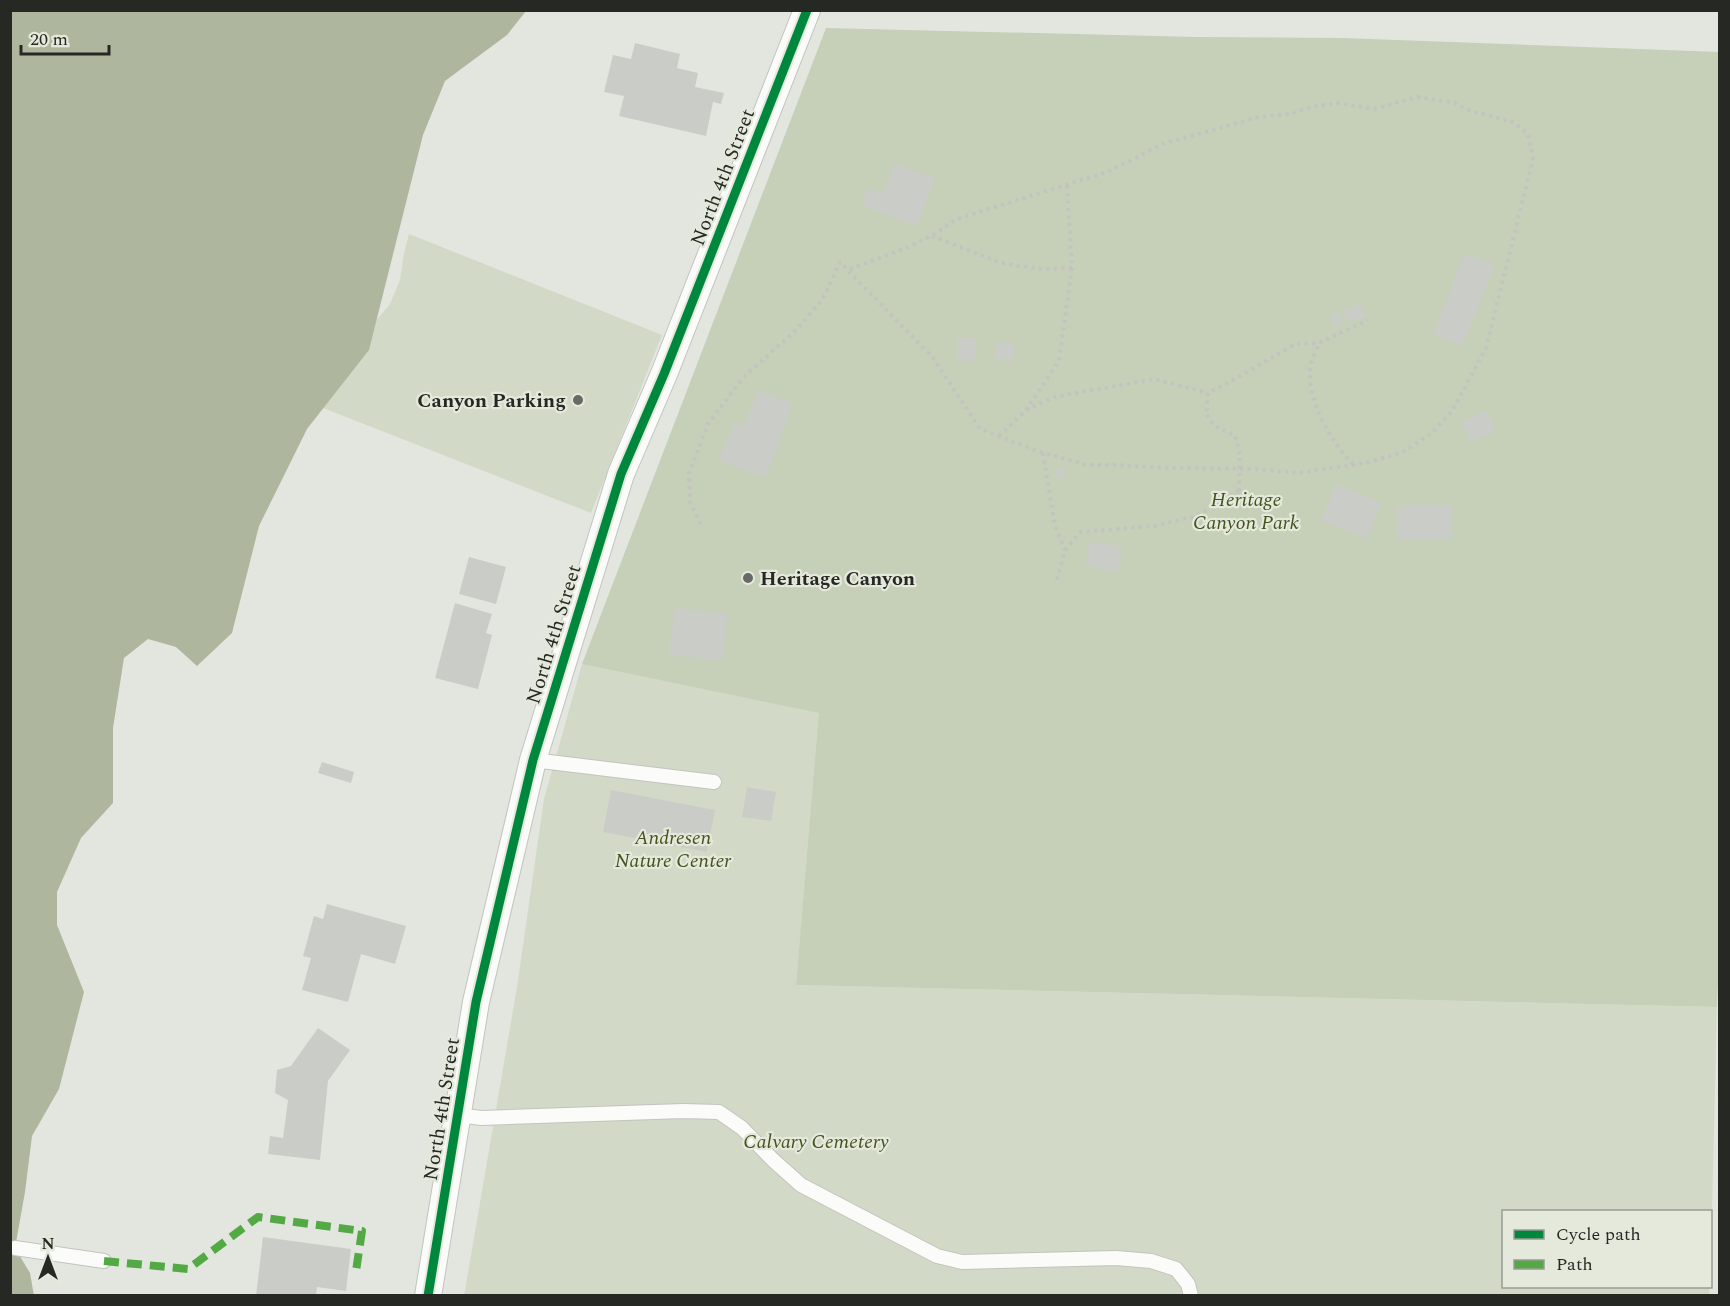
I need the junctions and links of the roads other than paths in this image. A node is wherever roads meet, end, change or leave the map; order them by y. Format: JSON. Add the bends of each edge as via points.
{"nodes":[{"id":1,"x":807,"y":10,"type":"edge"},
{"id":2,"x":533,"y":760,"type":"junction"},
{"id":3,"x":714,"y":782,"type":"dead end"},
{"id":4,"x":458,"y":1115,"type":"junction"},
{"id":5,"x":15,"y":1248,"type":"dead end"},
{"id":6,"x":104,"y":1261,"type":"dead end"},
{"id":7,"x":428,"y":1296,"type":"edge"},
{"id":8,"x":1191,"y":1296,"type":"edge"}],
"edges":[{"from":1,"to":2,"type":"street","name":"North 4th Street","via":[[621,474]]},
{"from":2,"to":3,"type":"lane"},
{"from":2,"to":4,"type":"street","name":"North 4th Street","via":[[476,1002]]},
{"from":4,"to":7,"type":"street","name":"North 4th Street"},
{"from":4,"to":8,"type":"lane","via":[[481,1118],[719,1112],[742,1128],[801,1185],[937,1256],[962,1262],[1116,1258],[1151,1261],[1176,1269],[1188,1284]]},
{"from":5,"to":6,"type":"lane"}]}
